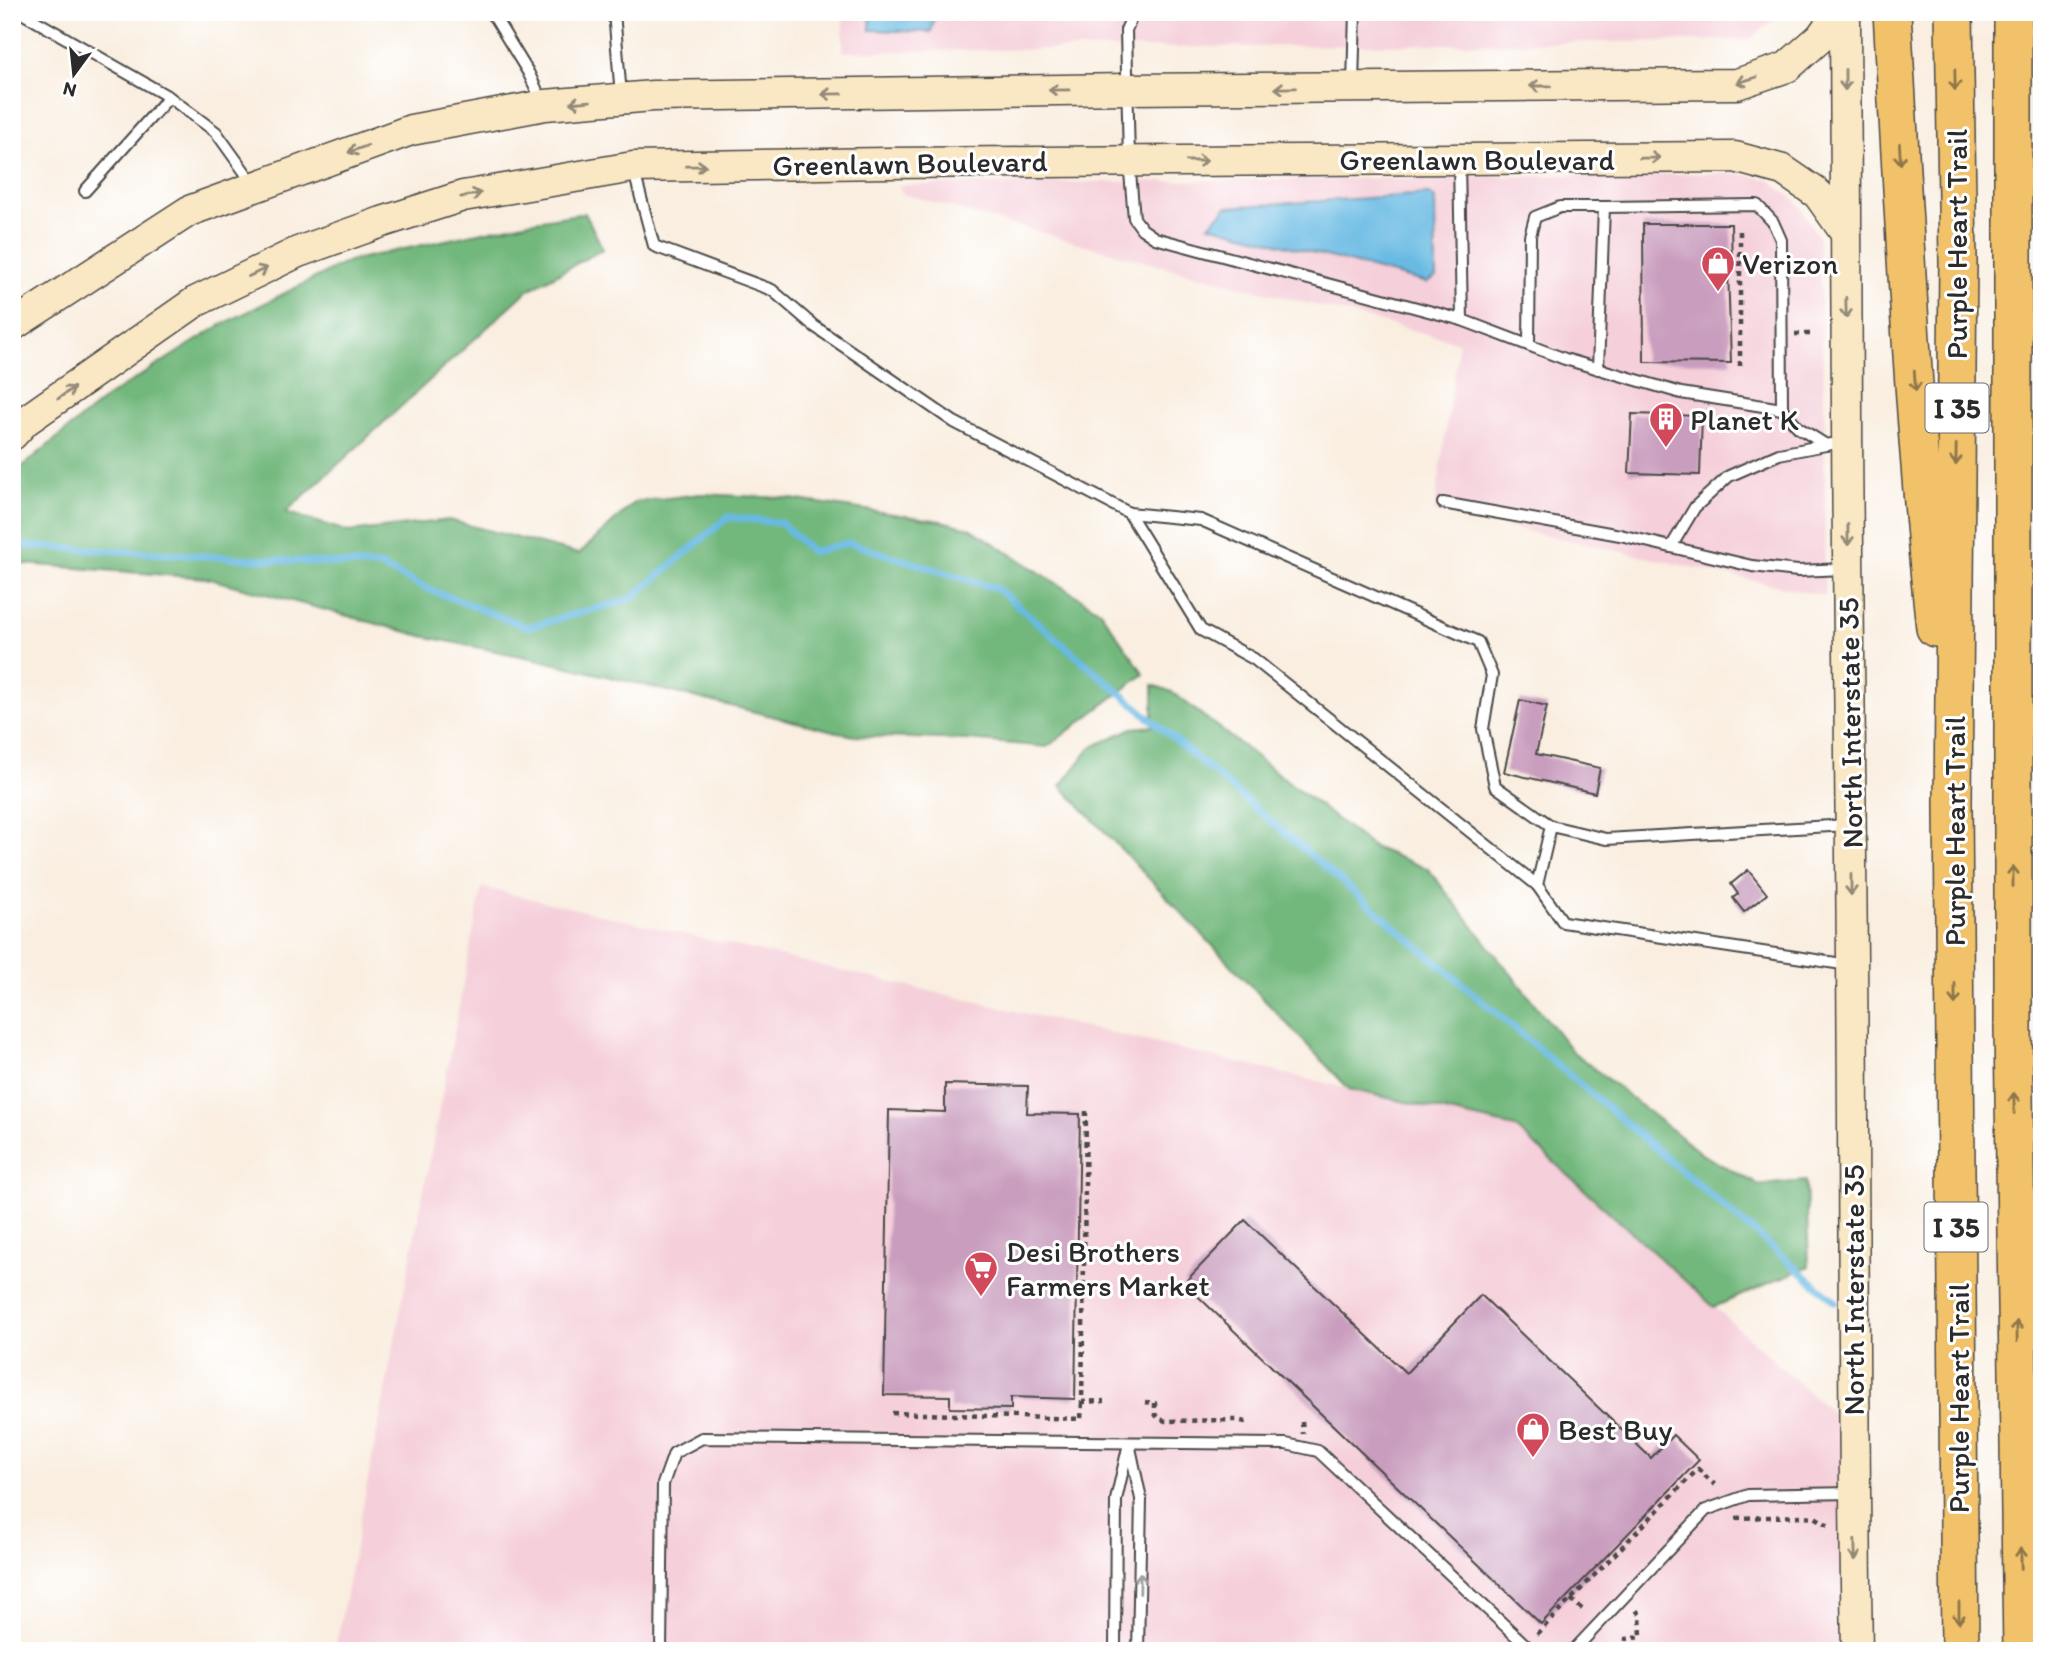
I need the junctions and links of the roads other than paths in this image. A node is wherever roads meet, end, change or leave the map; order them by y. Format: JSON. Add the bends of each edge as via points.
{"nodes":[{"id":1,"x":20,"y":12,"type":"edge"},
{"id":2,"x":489,"y":12,"type":"edge"},
{"id":3,"x":614,"y":12,"type":"edge"},
{"id":4,"x":1134,"y":12,"type":"edge"},
{"id":5,"x":1355,"y":12,"type":"edge"},
{"id":6,"x":1839,"y":12,"type":"edge"},
{"id":7,"x":1845,"y":12,"type":"edge"},
{"id":8,"x":1892,"y":12,"type":"edge"},
{"id":9,"x":1954,"y":12,"type":"edge"},
{"id":10,"x":2013,"y":12,"type":"edge"},
{"id":11,"x":1353,"y":87,"type":"junction"},
{"id":12,"x":1128,"y":89,"type":"junction"},
{"id":13,"x":169,"y":97,"type":"junction"},
{"id":14,"x":622,"y":99,"type":"junction"},
{"id":15,"x":545,"y":105,"type":"junction"},
{"id":16,"x":1459,"y":160,"type":"junction"},
{"id":17,"x":1129,"y":161,"type":"junction"},
{"id":18,"x":633,"y":167,"type":"junction"},
{"id":19,"x":256,"y":187,"type":"junction"},
{"id":20,"x":85,"y":191,"type":"dead end"},
{"id":21,"x":1604,"y":207,"type":"junction"},
{"id":22,"x":1845,"y":232,"type":"junction"},
{"id":23,"x":1462,"y":320,"type":"junction"},
{"id":24,"x":12,"y":326,"type":"edge"},
{"id":25,"x":1529,"y":345,"type":"junction"},
{"id":26,"x":1598,"y":369,"type":"junction"},
{"id":27,"x":1782,"y":409,"type":"junction"},
{"id":28,"x":12,"y":435,"type":"edge"},
{"id":29,"x":1837,"y":443,"type":"junction"},
{"id":30,"x":1443,"y":502,"type":"dead end"},
{"id":31,"x":1129,"y":513,"type":"junction"},
{"id":32,"x":1671,"y":547,"type":"junction"},
{"id":33,"x":1848,"y":569,"type":"junction"},
{"id":34,"x":1953,"y":803,"type":"junction"},
{"id":35,"x":1851,"y":825,"type":"junction"},
{"id":36,"x":1551,"y":826,"type":"junction"},
{"id":37,"x":1536,"y":885,"type":"junction"},
{"id":38,"x":1852,"y":966,"type":"junction"},
{"id":39,"x":1129,"y":1443,"type":"junction"},
{"id":40,"x":1854,"y":1493,"type":"junction"},
{"id":41,"x":661,"y":1651,"type":"edge"},
{"id":42,"x":1115,"y":1651,"type":"edge"},
{"id":43,"x":1138,"y":1651,"type":"edge"},
{"id":44,"x":1532,"y":1651,"type":"edge"},
{"id":45,"x":1573,"y":1651,"type":"edge"},
{"id":46,"x":1857,"y":1651,"type":"edge"},
{"id":47,"x":1960,"y":1651,"type":"edge"},
{"id":48,"x":2022,"y":1651,"type":"edge"}],
"edges":[{"from":1,"to":13,"type":"lane"},
{"from":2,"to":15,"type":"lane"},
{"from":3,"to":14,"type":"lane"},
{"from":4,"to":12,"type":"lane","via":[[1126,30]]},
{"from":5,"to":11,"type":"lane"},
{"from":6,"to":11,"type":"main road","one_way":true,"via":[[1821,37],[1787,67],[1737,84]]},
{"from":7,"to":22,"type":"main road","name":"North Interstate 35","one_way":true},
{"from":8,"to":34,"type":"highway","one_way":true,"via":[[1928,567]]},
{"from":9,"to":34,"type":"highway","name":"Purple Heart Trail","number":"I 35","one_way":true,"via":[[1958,261]]},
{"from":48,"to":10,"type":"highway","name":"Purple Heart Trail","number":"I 35","one_way":true,"via":[[2013,1026]]},
{"from":11,"to":12,"type":"main road","one_way":true},
{"from":12,"to":14,"type":"main road","one_way":true},
{"from":12,"to":17,"type":"lane"},
{"from":13,"to":19,"type":"lane","via":[[216,132]]},
{"from":13,"to":20,"type":"lane"},
{"from":14,"to":15,"type":"main road","one_way":true},
{"from":15,"to":19,"type":"main road","one_way":true,"via":[[411,130]]},
{"from":17,"to":16,"type":"main road","name":"Greenlawn Boulevard","one_way":true},
{"from":16,"to":22,"type":"main road","name":"Greenlawn Boulevard","one_way":true,"via":[[1735,157],[1783,170],[1818,194]]},
{"from":16,"to":23,"type":"lane"},
{"from":18,"to":17,"type":"main road","name":"Greenlawn Boulevard","one_way":true},
{"from":17,"to":23,"type":"lane","via":[[1134,218],[1155,238]]},
{"from":28,"to":18,"type":"main road","name":"Greenlawn Boulevard","one_way":true,"via":[[25,421],[195,302],[298,252],[463,196]]},
{"from":18,"to":31,"type":"lane","via":[[654,246],[772,290],[814,326],[954,422]]},
{"from":19,"to":24,"type":"main road","via":[[189,211]]},
{"from":21,"to":25,"type":"lane","via":[[1560,207],[1535,217],[1530,236]]},
{"from":21,"to":26,"type":"lane"},
{"from":21,"to":27,"type":"lane","via":[[1757,205],[1773,222],[1781,240]]},
{"from":22,"to":29,"type":"main road","name":"North Interstate 35","one_way":true},
{"from":23,"to":25,"type":"lane"},
{"from":25,"to":26,"type":"lane"},
{"from":26,"to":27,"type":"lane","via":[[1681,393]]},
{"from":27,"to":29,"type":"lane","via":[[1799,428]]},
{"from":29,"to":32,"type":"lane","via":[[1779,454],[1729,476],[1695,507]]},
{"from":29,"to":33,"type":"main road","name":"North Interstate 35","one_way":true},
{"from":30,"to":32,"type":"lane"},
{"from":31,"to":36,"type":"lane","via":[[1201,520],[1478,642],[1492,675],[1483,729],[1495,786]]},
{"from":31,"to":37,"type":"lane","via":[[1201,630],[1254,659]]},
{"from":32,"to":33,"type":"lane","via":[[1752,566],[1798,571]]},
{"from":33,"to":35,"type":"main road","name":"North Interstate 35"},
{"from":34,"to":47,"type":"highway","name":"Purple Heart Trail","number":"I 35","one_way":true},
{"from":35,"to":36,"type":"lane","via":[[1606,839]]},
{"from":35,"to":38,"type":"main road","name":"North Interstate 35","one_way":true},
{"from":36,"to":37,"type":"lane"},
{"from":37,"to":38,"type":"lane","via":[[1563,922]]},
{"from":38,"to":40,"type":"main road","name":"North Interstate 35"},
{"from":39,"to":41,"type":"lane","via":[[702,1438],[674,1453],[663,1484]]},
{"from":39,"to":42,"type":"lane","via":[[1116,1500]]},
{"from":43,"to":39,"type":"lane","one_way":true,"via":[[1141,1499]]},
{"from":39,"to":44,"type":"lane","via":[[1286,1444],[1318,1451]]},
{"from":40,"to":45,"type":"lane","via":[[1748,1495],[1706,1510]]},
{"from":40,"to":46,"type":"main road","name":"North Interstate 35","one_way":true}]}
